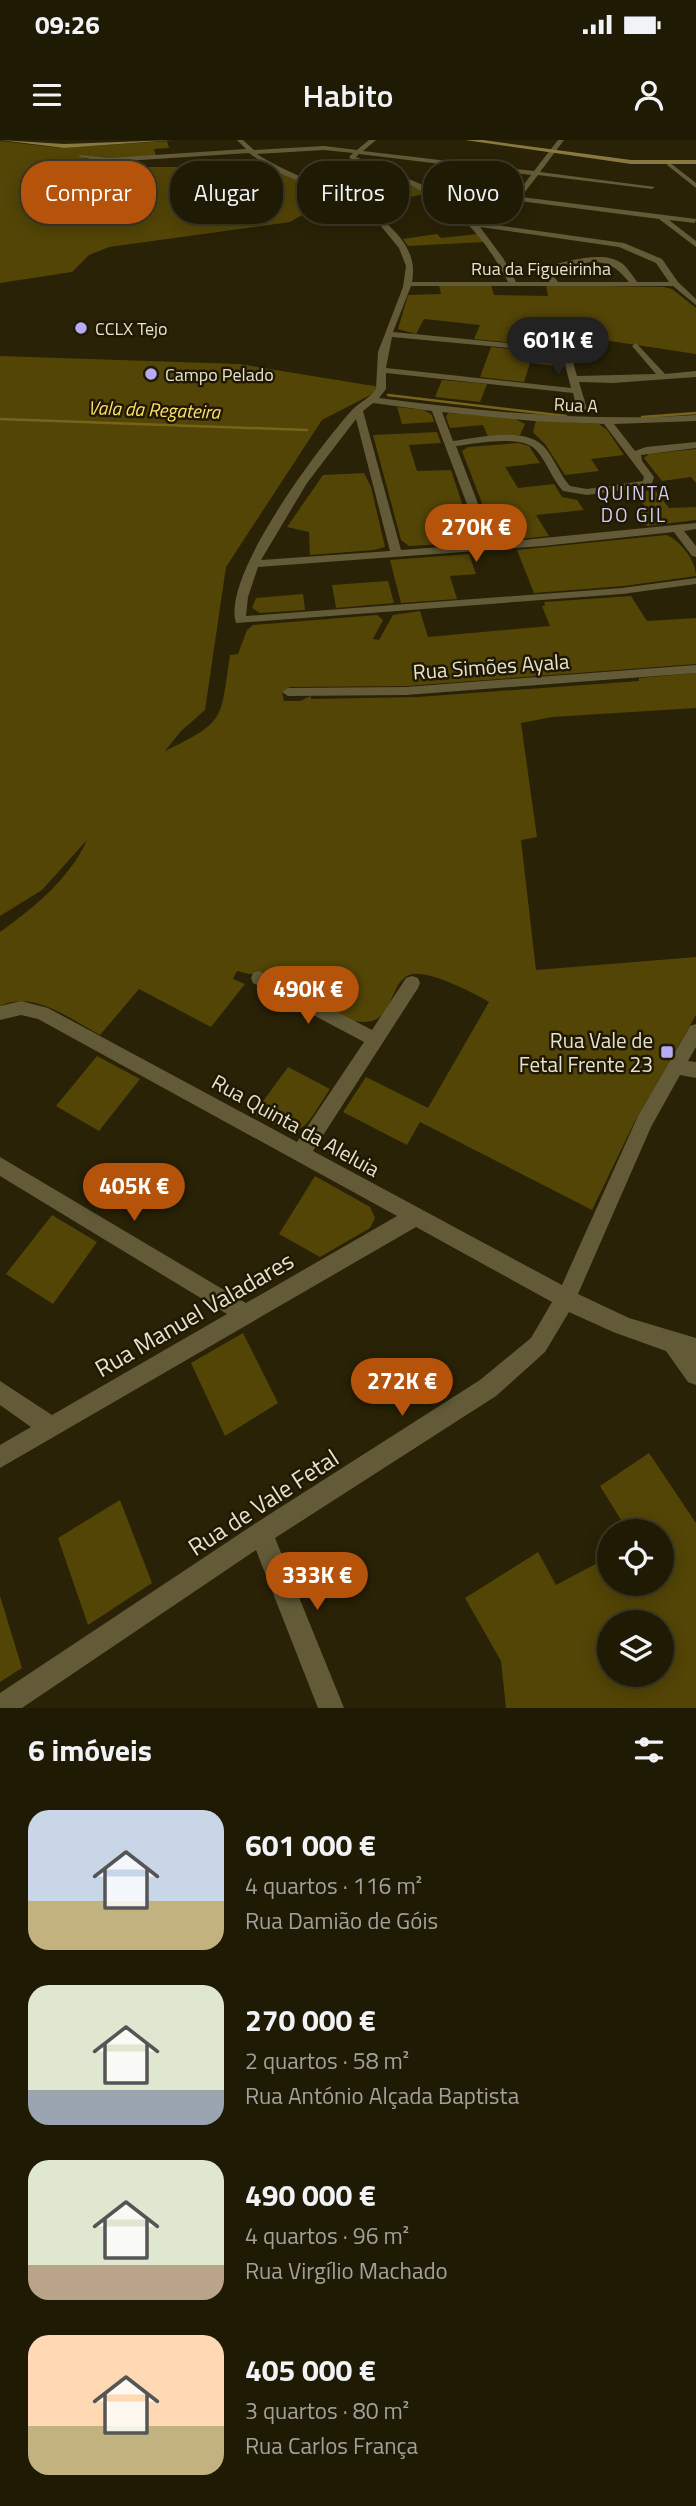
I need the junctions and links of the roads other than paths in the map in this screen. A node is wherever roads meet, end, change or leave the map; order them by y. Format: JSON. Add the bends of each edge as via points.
{"nodes":[{"id":1,"x":3,"y":140,"type":"edge"},
{"id":2,"x":170,"y":140,"type":"edge"},
{"id":3,"x":240,"y":140,"type":"edge"},
{"id":4,"x":373,"y":140,"type":"edge"},
{"id":5,"x":468,"y":140,"type":"edge"},
{"id":6,"x":561,"y":140,"type":"edge"},
{"id":7,"x":553,"y":149,"type":"junction"},
{"id":8,"x":251,"y":151,"type":"junction"},
{"id":9,"x":358,"y":153,"type":"junction"},
{"id":10,"x":81,"y":157,"type":"dead end"},
{"id":11,"x":696,"y":162,"type":"edge"},
{"id":12,"x":669,"y":164,"type":"junction"},
{"id":13,"x":536,"y":173,"type":"junction"},
{"id":14,"x":695,"y":185,"type":"edge"},
{"id":15,"x":417,"y":186,"type":"junction"},
{"id":16,"x":423,"y":187,"type":"edge"},
{"id":17,"x":652,"y":187,"type":"dead end"},
{"id":18,"x":423,"y":189,"type":"edge"},
{"id":19,"x":523,"y":190,"type":"edge"},
{"id":20,"x":523,"y":199,"type":"edge"},
{"id":21,"x":660,"y":216,"type":"junction"},
{"id":22,"x":695,"y":221,"type":"edge"},
{"id":23,"x":472,"y":224,"type":"joint"},
{"id":24,"x":696,"y":244,"type":"edge"},
{"id":25,"x":513,"y":283,"type":"junction"},
{"id":26,"x":555,"y":283,"type":"junction"},
{"id":27,"x":408,"y":284,"type":"junction"},
{"id":28,"x":635,"y":284,"type":"junction"},
{"id":29,"x":675,"y":284,"type":"junction"},
{"id":30,"x":696,"y":303,"type":"edge"},
{"id":31,"x":389,"y":334,"type":"junction"},
{"id":32,"x":562,"y":337,"type":"dead end"},
{"id":33,"x":636,"y":346,"type":"dead end"},
{"id":34,"x":566,"y":351,"type":"junction"},
{"id":35,"x":382,"y":370,"type":"junction"},
{"id":36,"x":696,"y":374,"type":"edge"},
{"id":37,"x":663,"y":377,"type":"junction"},
{"id":38,"x":574,"y":379,"type":"junction"},
{"id":39,"x":577,"y":391,"type":"junction"},
{"id":40,"x":371,"y":400,"type":"junction"},
{"id":41,"x":436,"y":408,"type":"junction"},
{"id":42,"x":582,"y":409,"type":"dead end"},
{"id":43,"x":358,"y":410,"type":"junction"},
{"id":44,"x":696,"y":418,"type":"edge"},
{"id":45,"x":607,"y":422,"type":"junction"},
{"id":46,"x":449,"y":444,"type":"junction"},
{"id":47,"x":696,"y":445,"type":"edge"},
{"id":48,"x":637,"y":461,"type":"junction"},
{"id":49,"x":696,"y":526,"type":"edge"},
{"id":50,"x":677,"y":528,"type":"junction"},
{"id":51,"x":489,"y":547,"type":"junction"},
{"id":52,"x":396,"y":554,"type":"junction"},
{"id":53,"x":696,"y":554,"type":"edge"},
{"id":54,"x":252,"y":564,"type":"junction"},
{"id":55,"x":696,"y":581,"type":"edge"},
{"id":56,"x":696,"y":670,"type":"edge"},
{"id":57,"x":288,"y":692,"type":"dead end"},
{"id":58,"x":259,"y":978,"type":"dead end"},
{"id":59,"x":412,"y":983,"type":"dead end"},
{"id":60,"x":0,"y":1013,"type":"edge"},
{"id":61,"x":696,"y":1031,"type":"edge"},
{"id":62,"x":376,"y":1040,"type":"junction"},
{"id":63,"x":685,"y":1069,"type":"edge"},
{"id":64,"x":302,"y":1153,"type":"junction"},
{"id":65,"x":0,"y":1166,"type":"edge"},
{"id":66,"x":414,"y":1217,"type":"junction"},
{"id":67,"x":566,"y":1298,"type":"junction"},
{"id":68,"x":247,"y":1315,"type":"junction"},
{"id":69,"x":673,"y":1342,"type":"junction"},
{"id":70,"x":696,"y":1348,"type":"edge"},
{"id":71,"x":696,"y":1374,"type":"edge"},
{"id":72,"x":0,"y":1392,"type":"edge"},
{"id":73,"x":51,"y":1427,"type":"junction"},
{"id":74,"x":0,"y":1457,"type":"edge"},
{"id":75,"x":261,"y":1534,"type":"junction"},
{"id":76,"x":0,"y":1708,"type":"edge"},
{"id":77,"x":331,"y":1708,"type":"edge"}],
"edges":[{"from":1,"to":2,"type":"main road","via":[[64,146]]},
{"from":3,"to":8,"type":"street"},
{"from":4,"to":9,"type":"street"},
{"from":5,"to":7,"type":"main road"},
{"from":6,"to":7,"type":"street"},
{"from":7,"to":12,"type":"main road"},
{"from":7,"to":13,"type":"street"},
{"from":8,"to":9,"type":"street","via":[[311,148]]},
{"from":8,"to":10,"type":"street","via":[[109,160]]},
{"from":8,"to":27,"type":"street","via":[[371,212],[406,254]]},
{"from":9,"to":13,"type":"street"},
{"from":9,"to":15,"type":"street","via":[[354,159]]},
{"from":11,"to":12,"type":"main road"},
{"from":12,"to":14,"type":"street"},
{"from":13,"to":17,"type":"street"},
{"from":13,"to":19,"type":"street"},
{"from":15,"to":16,"type":"street"},
{"from":15,"to":18,"type":"street"},
{"from":20,"to":21,"type":"street"},
{"from":21,"to":22,"type":"street"},
{"from":21,"to":24,"type":"street"},
{"from":23,"to":25,"type":"street","via":[[495,249]]},
{"from":23,"to":29,"type":"street","via":[[621,245],[659,261]]},
{"from":25,"to":26,"type":"street","name":"Rua da Figueirinha"},
{"from":25,"to":27,"type":"street","name":"Rua da Figueirinha"},
{"from":26,"to":28,"type":"street","name":"Rua da Figueirinha"},
{"from":26,"to":28,"type":"street","via":[[547,273],[549,268],[601,259],[619,265]]},
{"from":27,"to":31,"type":"street"},
{"from":28,"to":29,"type":"street","name":"Rua da Figueirinha"},
{"from":29,"to":30,"type":"street"},
{"from":31,"to":34,"type":"street"},
{"from":31,"to":35,"type":"street"},
{"from":32,"to":34,"type":"street"},
{"from":33,"to":37,"type":"street"},
{"from":34,"to":38,"type":"street"},
{"from":35,"to":39,"type":"street"},
{"from":35,"to":40,"type":"street","via":[[381,390]]},
{"from":36,"to":37,"type":"street"},
{"from":37,"to":38,"type":"street"},
{"from":38,"to":39,"type":"street"},
{"from":39,"to":42,"type":"street"},
{"from":40,"to":41,"type":"street","name":"Rua A"},
{"from":40,"to":43,"type":"street"},
{"from":41,"to":45,"type":"street","name":"Rua A"},
{"from":41,"to":46,"type":"street"},
{"from":43,"to":52,"type":"street"},
{"from":43,"to":54,"type":"street","via":[[301,486]]},
{"from":44,"to":45,"type":"street","name":"Rua A"},
{"from":45,"to":48,"type":"street"},
{"from":46,"to":48,"type":"street","via":[[530,441],[562,484],[577,492],[647,484],[649,477]]},
{"from":46,"to":51,"type":"street"},
{"from":47,"to":48,"type":"street","via":[[640,452]]},
{"from":49,"to":50,"type":"street"},
{"from":50,"to":51,"type":"street"},
{"from":50,"to":53,"type":"street"},
{"from":51,"to":52,"type":"street"},
{"from":52,"to":54,"type":"street"},
{"from":54,"to":55,"type":"street","via":[[239,599],[240,620],[611,592]]},
{"from":56,"to":57,"type":"street","name":"Rua Simões Ayala","via":[[405,691]]},
{"from":58,"to":62,"type":"street"},
{"from":59,"to":62,"type":"street"},
{"from":60,"to":64,"type":"street","name":"Rua Quinta da Aleluia","via":[[21,1008],[43,1013]]},
{"from":61,"to":63,"type":"street","name":"Rua de Vale Fetal"},
{"from":62,"to":64,"type":"street"},
{"from":63,"to":67,"type":"street","name":"Rua de Vale Fetal","via":[[644,1122]]},
{"from":64,"to":66,"type":"street","name":"Rua Quinta da Aleluia"},
{"from":65,"to":68,"type":"street"},
{"from":66,"to":67,"type":"street","name":"Rua Quinta da Aleluia"},
{"from":66,"to":68,"type":"street","name":"Rua Manuel Valadares"},
{"from":67,"to":69,"type":"street","name":"Rua Quinta da Aleluia","via":[[595,1316]]},
{"from":67,"to":75,"type":"street","name":"Rua de Vale Fetal","via":[[538,1345],[488,1388]]},
{"from":68,"to":73,"type":"street","name":"Rua Manuel Valadares"},
{"from":69,"to":70,"type":"street","name":"Rua Quinta da Aleluia"},
{"from":69,"to":71,"type":"street"},
{"from":72,"to":73,"type":"street"},
{"from":73,"to":74,"type":"street","name":"Rua Manuel Valadares"},
{"from":75,"to":76,"type":"street","name":"Rua de Vale Fetal"},
{"from":75,"to":77,"type":"street"}]}
